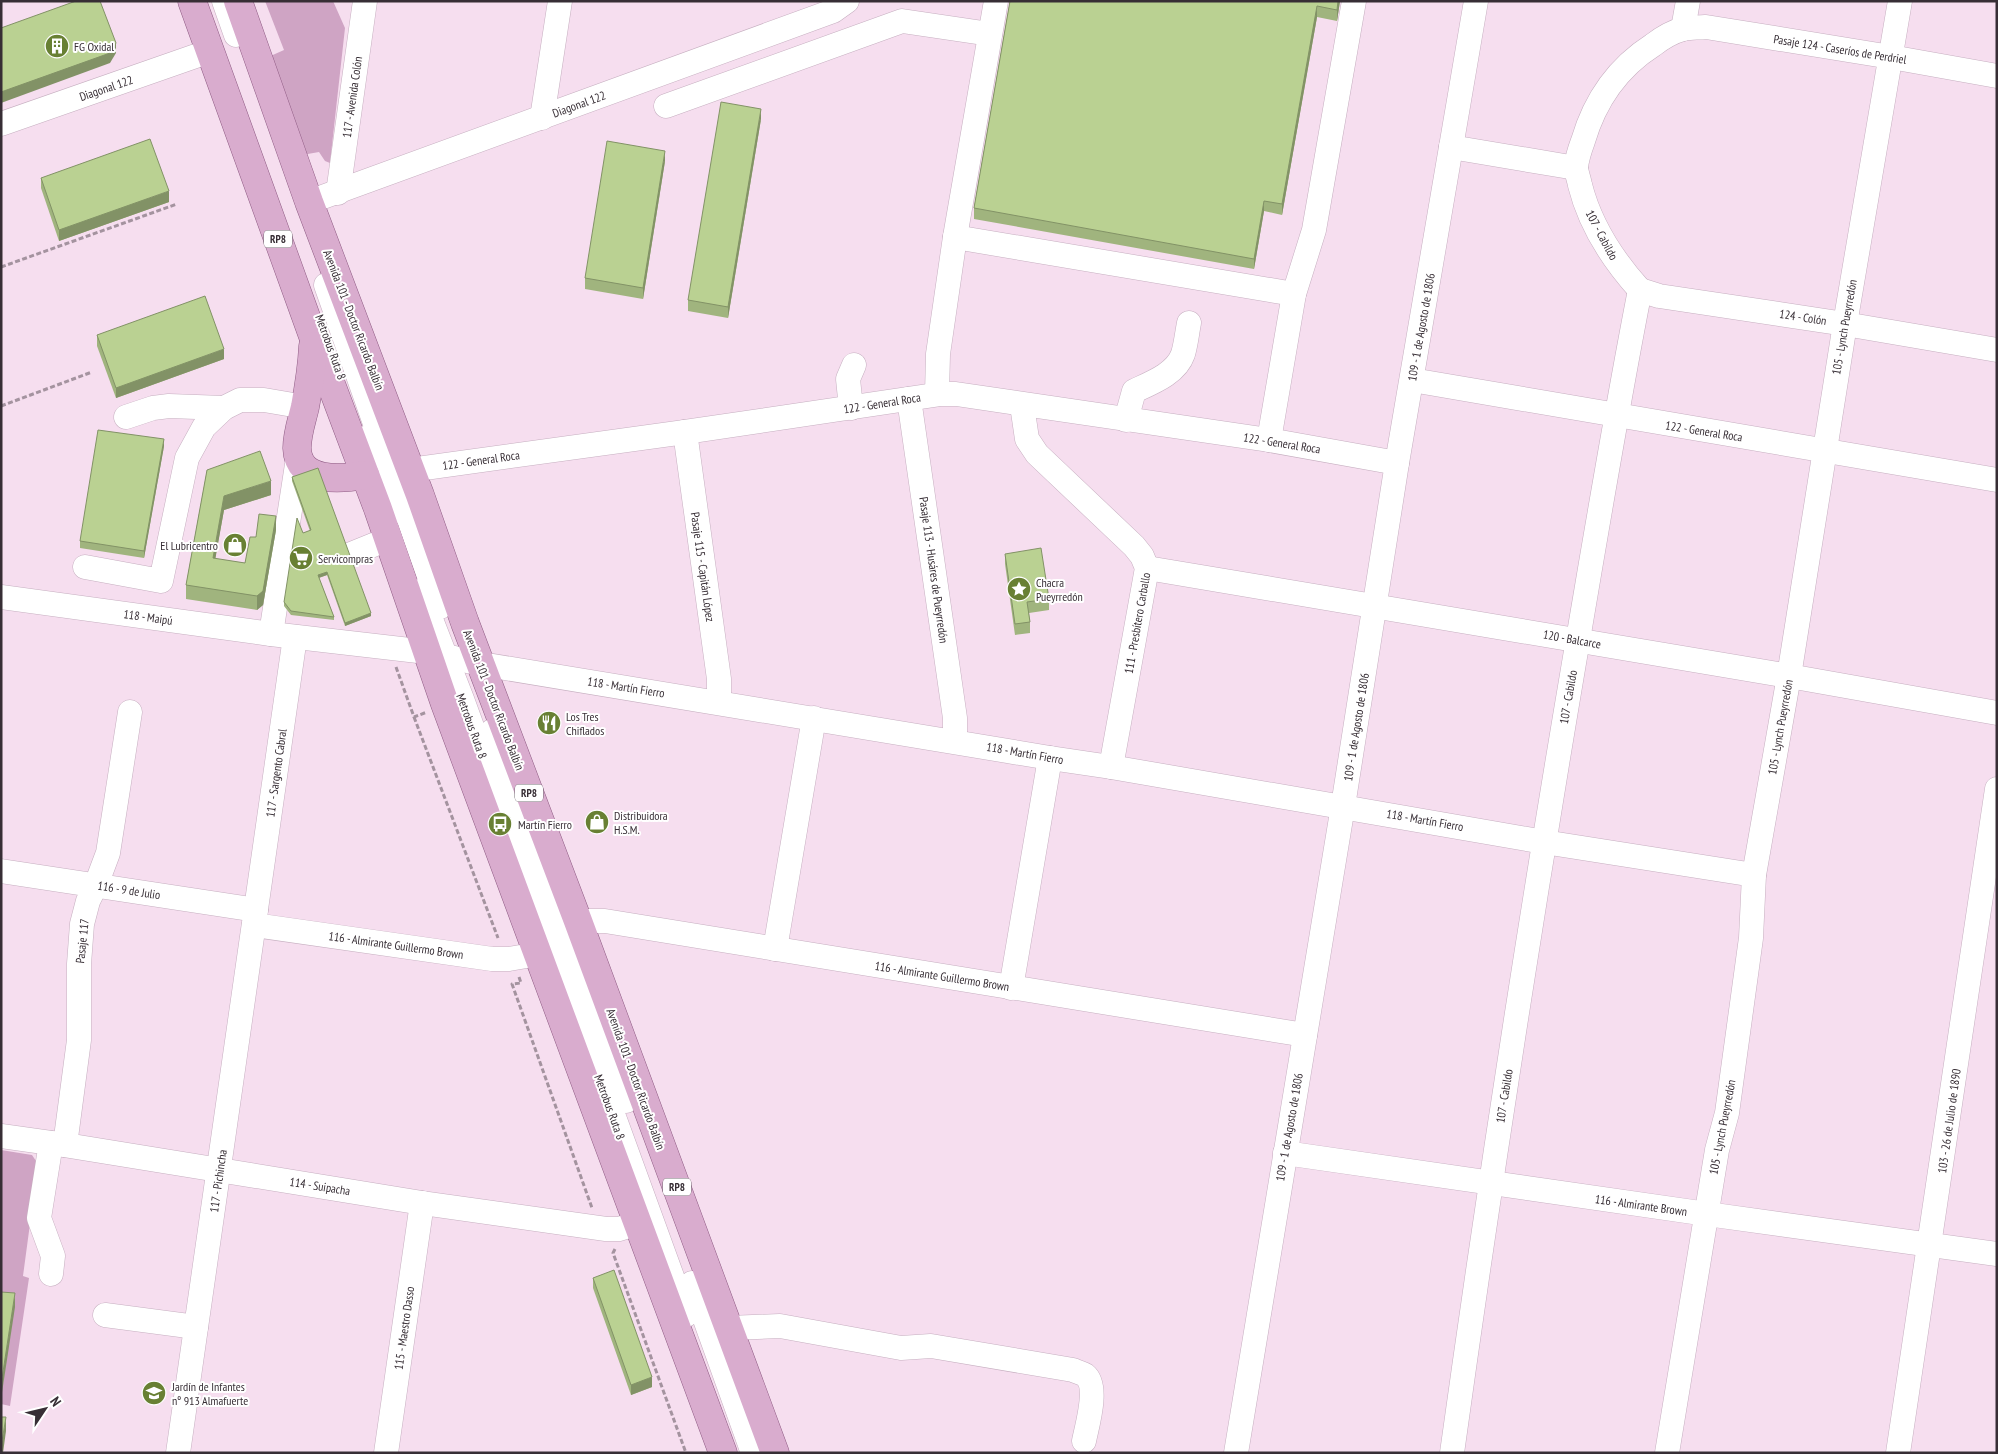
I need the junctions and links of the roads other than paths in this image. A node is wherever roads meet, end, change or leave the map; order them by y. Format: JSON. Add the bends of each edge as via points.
{"nodes":[{"id":1,"x":192,"y":1,"type":"edge"},
{"id":2,"x":203,"y":1,"type":"edge"},
{"id":3,"x":224,"y":1,"type":"edge"},
{"id":4,"x":238,"y":1,"type":"edge"},
{"id":5,"x":365,"y":1,"type":"edge"},
{"id":6,"x":560,"y":1,"type":"edge"},
{"id":7,"x":847,"y":1,"type":"edge"},
{"id":8,"x":996,"y":1,"type":"edge"},
{"id":9,"x":1354,"y":1,"type":"edge"},
{"id":10,"x":1476,"y":1,"type":"edge"},
{"id":11,"x":1688,"y":1,"type":"edge"},
{"id":12,"x":1900,"y":1,"type":"edge"},
{"id":13,"x":1683,"y":29,"type":"junction"},
{"id":14,"x":990,"y":34,"type":"junction"},
{"id":15,"x":210,"y":51,"type":"junction"},
{"id":16,"x":1891,"y":57,"type":"junction"},
{"id":17,"x":1997,"y":76,"type":"edge"},
{"id":18,"x":666,"y":106,"type":"dead end"},
{"id":19,"x":542,"y":118,"type":"junction"},
{"id":20,"x":1,"y":124,"type":"edge"},
{"id":21,"x":1452,"y":147,"type":"junction"},
{"id":22,"x":1576,"y":168,"type":"junction"},
{"id":23,"x":338,"y":193,"type":"junction"},
{"id":24,"x":309,"y":202,"type":"junction"},
{"id":25,"x":955,"y":237,"type":"junction"},
{"id":26,"x":1640,"y":290,"type":"junction"},
{"id":27,"x":1294,"y":294,"type":"junction"},
{"id":28,"x":1189,"y":323,"type":"dead end"},
{"id":29,"x":1845,"y":324,"type":"junction"},
{"id":30,"x":314,"y":339,"type":"junction"},
{"id":31,"x":1997,"y":350,"type":"edge"},
{"id":32,"x":854,"y":366,"type":"dead end"},
{"id":33,"x":1412,"y":380,"type":"junction"},
{"id":34,"x":936,"y":394,"type":"junction"},
{"id":35,"x":909,"y":399,"type":"junction"},
{"id":36,"x":1022,"y":405,"type":"junction"},
{"id":37,"x":305,"y":407,"type":"junction"},
{"id":38,"x":224,"y":408,"type":"junction"},
{"id":39,"x":852,"y":408,"type":"junction"},
{"id":40,"x":1615,"y":416,"type":"junction"},
{"id":41,"x":126,"y":417,"type":"dead end"},
{"id":42,"x":1126,"y":420,"type":"junction"},
{"id":43,"x":685,"y":432,"type":"junction"},
{"id":44,"x":1269,"y":440,"type":"junction"},
{"id":45,"x":1824,"y":451,"type":"junction"},
{"id":46,"x":298,"y":458,"type":"junction"},
{"id":47,"x":1397,"y":463,"type":"junction"},
{"id":48,"x":387,"y":472,"type":"junction"},
{"id":49,"x":1997,"y":480,"type":"edge"},
{"id":50,"x":388,"y":539,"type":"junction"},
{"id":51,"x":352,"y":554,"type":"edge"},
{"id":52,"x":85,"y":567,"type":"dead end"},
{"id":53,"x":1147,"y":568,"type":"junction"},
{"id":54,"x":1,"y":596,"type":"edge"},
{"id":55,"x":1375,"y":606,"type":"junction"},
{"id":56,"x":351,"y":618,"type":"edge"},
{"id":57,"x":271,"y":634,"type":"junction"},
{"id":58,"x":295,"y":637,"type":"junction"},
{"id":59,"x":1578,"y":640,"type":"junction"},
{"id":60,"x":352,"y":643,"type":"junction"},
{"id":61,"x":454,"y":657,"type":"junction"},
{"id":62,"x":1789,"y":676,"type":"junction"},
{"id":63,"x":720,"y":702,"type":"junction"},
{"id":64,"x":130,"y":712,"type":"dead end"},
{"id":65,"x":1997,"y":713,"type":"edge"},
{"id":66,"x":814,"y":718,"type":"junction"},
{"id":67,"x":955,"y":741,"type":"junction"},
{"id":68,"x":1050,"y":758,"type":"junction"},
{"id":69,"x":1111,"y":767,"type":"junction"},
{"id":70,"x":1997,"y":789,"type":"edge"},
{"id":71,"x":1343,"y":806,"type":"junction"},
{"id":72,"x":1544,"y":842,"type":"junction"},
{"id":73,"x":1,"y":871,"type":"edge"},
{"id":74,"x":1754,"y":875,"type":"junction"},
{"id":75,"x":96,"y":885,"type":"junction"},
{"id":76,"x":255,"y":917,"type":"junction"},
{"id":77,"x":578,"y":921,"type":"junction"},
{"id":78,"x":775,"y":948,"type":"junction"},
{"id":79,"x":525,"y":956,"type":"junction"},
{"id":80,"x":1011,"y":988,"type":"junction"},
{"id":81,"x":1305,"y":1035,"type":"junction"},
{"id":82,"x":1,"y":1136,"type":"edge"},
{"id":83,"x":58,"y":1144,"type":"junction"},
{"id":84,"x":1285,"y":1153,"type":"junction"},
{"id":85,"x":220,"y":1170,"type":"junction"},
{"id":86,"x":1490,"y":1183,"type":"junction"},
{"id":87,"x":422,"y":1203,"type":"junction"},
{"id":88,"x":1707,"y":1214,"type":"junction"},
{"id":89,"x":638,"y":1223,"type":"junction"},
{"id":90,"x":1931,"y":1244,"type":"junction"},
{"id":91,"x":1997,"y":1254,"type":"edge"},
{"id":92,"x":51,"y":1274,"type":"dead end"},
{"id":93,"x":105,"y":1315,"type":"dead end"},
{"id":94,"x":196,"y":1327,"type":"junction"},
{"id":95,"x":729,"y":1328,"type":"junction"},
{"id":96,"x":1084,"y":1441,"type":"dead end"},
{"id":97,"x":178,"y":1453,"type":"edge"},
{"id":98,"x":386,"y":1453,"type":"edge"},
{"id":99,"x":723,"y":1453,"type":"edge"},
{"id":100,"x":736,"y":1453,"type":"edge"},
{"id":101,"x":753,"y":1453,"type":"edge"},
{"id":102,"x":775,"y":1453,"type":"edge"},
{"id":103,"x":1236,"y":1453,"type":"edge"},
{"id":104,"x":1452,"y":1453,"type":"edge"},
{"id":105,"x":1667,"y":1453,"type":"edge"},
{"id":106,"x":1898,"y":1453,"type":"edge"}],
"edges":[{"from":1,"to":15,"type":"main road","name":"Avenida 101 - Doctor Ricardo Balbín","number":"RP8"},
{"from":2,"to":48,"type":"street","name":"Metrobus Ruta 8","via":[[368,446]]},
{"from":3,"to":48,"type":"street","name":"Metrobus Ruta 8"},
{"from":4,"to":24,"type":"main road","name":"Avenida 101 - Doctor Ricardo Balbín","number":"RP8"},
{"from":5,"to":23,"type":"street","name":"117 - Avenida Colón"},
{"from":6,"to":19,"type":"street"},
{"from":7,"to":19,"type":"street","name":"Diagonal 122","via":[[833,12]]},
{"from":8,"to":14,"type":"street"},
{"from":9,"to":27,"type":"street","via":[[1314,230]]},
{"from":10,"to":21,"type":"street","name":"109 - 1 de Agosto de 1806"},
{"from":11,"to":13,"type":"street"},
{"from":12,"to":16,"type":"street","name":"105 - Lynch Pueyrredón"},
{"from":13,"to":16,"type":"street","name":"Pasaje 124 - Caseríos de Perdriel","via":[[1706,27]]},
{"from":13,"to":22,"type":"street","name":"107 - Cabildo","via":[[1642,52],[1609,85],[1587,126]]},
{"from":14,"to":18,"type":"street","via":[[902,21]]},
{"from":14,"to":25,"type":"street"},
{"from":15,"to":20,"type":"street","name":"Diagonal 122"},
{"from":15,"to":30,"type":"main road","name":"Avenida 101 - Doctor Ricardo Balbín","number":"RP8"},
{"from":16,"to":17,"type":"street","name":"Pasaje 124 - Caseríos de Perdriel"},
{"from":16,"to":29,"type":"street","name":"105 - Lynch Pueyrredón"},
{"from":19,"to":23,"type":"street","name":"Diagonal 122"},
{"from":21,"to":22,"type":"street"},
{"from":21,"to":33,"type":"street","name":"109 - 1 de Agosto de 1806"},
{"from":22,"to":26,"type":"street","name":"107 - Cabildo","via":[[1585,202],[1601,237],[1618,266]]},
{"from":23,"to":24,"type":"street","name":"Diagonal 122"},
{"from":24,"to":48,"type":"main road","name":"Avenida 101 - Doctor Ricardo Balbín","number":"RP8"},
{"from":25,"to":27,"type":"street"},
{"from":25,"to":34,"type":"street","via":[[938,354]]},
{"from":26,"to":29,"type":"street","name":"124 - Colón","via":[[1659,296]]},
{"from":26,"to":40,"type":"street","name":"107 - Cabildo"},
{"from":27,"to":44,"type":"street"},
{"from":28,"to":42,"type":"street","via":[[1183,355],[1171,371],[1134,391]]},
{"from":29,"to":31,"type":"street","name":"124 - Colón"},
{"from":29,"to":45,"type":"street","name":"105 - Lynch Pueyrredón"},
{"from":30,"to":37,"type":"main road"},
{"from":30,"to":48,"type":"main road","name":"Avenida 101 - Doctor Ricardo Balbín","number":"RP8"},
{"from":32,"to":39,"type":"street","via":[[848,379]]},
{"from":33,"to":40,"type":"street","name":"122 - General Roca"},
{"from":33,"to":47,"type":"street","name":"109 - 1 de Agosto de 1806"},
{"from":34,"to":35,"type":"street","name":"122 - General Roca"},
{"from":34,"to":36,"type":"street","name":"122 - General Roca","via":[[956,394]]},
{"from":35,"to":39,"type":"street","name":"122 - General Roca"},
{"from":35,"to":67,"type":"street","name":"Pasaje 113 - Husáres de Pueyrredón","via":[[955,718]]},
{"from":36,"to":42,"type":"street","name":"122 - General Roca"},
{"from":36,"to":53,"type":"street","name":"111 - Presbítero Carballo","via":[[1028,438],[1037,454],[1134,546]]},
{"from":37,"to":38,"type":"street","via":[[251,399],[240,400]]},
{"from":37,"to":46,"type":"main road","via":[[298,439]]},
{"from":38,"to":41,"type":"street","via":[[169,406]]},
{"from":38,"to":52,"type":"street","via":[[204,427],[187,458],[161,581]]},
{"from":39,"to":43,"type":"street","name":"122 - General Roca"},
{"from":40,"to":45,"type":"street","name":"122 - General Roca"},
{"from":40,"to":59,"type":"street","name":"107 - Cabildo"},
{"from":42,"to":44,"type":"street","name":"122 - General Roca"},
{"from":43,"to":48,"type":"street","name":"122 - General Roca"},
{"from":43,"to":63,"type":"street","name":"Pasaje 115 - Capitán López"},
{"from":44,"to":47,"type":"street","name":"122 - General Roca"},
{"from":45,"to":49,"type":"street","name":"122 - General Roca"},
{"from":45,"to":62,"type":"street","name":"105 - Lynch Pueyrredón"},
{"from":46,"to":48,"type":"main road","via":[[316,476],[330,478]]},
{"from":46,"to":57,"type":"street"},
{"from":47,"to":55,"type":"street","name":"109 - 1 de Agosto de 1806"},
{"from":48,"to":50,"type":"main road","name":"Avenida 101 - Doctor Ricardo Balbín","number":"RP8"},
{"from":48,"to":61,"type":"main road","name":"Avenida 101 - Doctor Ricardo Balbín","number":"RP8"},
{"from":48,"to":61,"type":"street","name":"Metrobus Ruta 8"},
{"from":50,"to":51,"type":"street"},
{"from":50,"to":61,"type":"main road","name":"Avenida 101 - Doctor Ricardo Balbín","number":"RP8"},
{"from":53,"to":55,"type":"street","name":"120 - Balcarce"},
{"from":53,"to":69,"type":"street","name":"111 - Presbítero Carballo"},
{"from":54,"to":57,"type":"street","name":"118 - Maipú"},
{"from":55,"to":59,"type":"street","name":"120 - Balcarce"},
{"from":55,"to":71,"type":"street","name":"109 - 1 de Agosto de 1806"},
{"from":56,"to":60,"type":"street"},
{"from":57,"to":58,"type":"street","name":"118 - Maipú"},
{"from":58,"to":60,"type":"street","name":"118 - Martín Fierro"},
{"from":58,"to":76,"type":"street","name":"117 - Sargento Cabral"},
{"from":59,"to":62,"type":"street","name":"120 - Balcarce"},
{"from":59,"to":72,"type":"street","name":"107 - Cabildo"},
{"from":60,"to":61,"type":"street","name":"118 - Martín Fierro"},
{"from":61,"to":63,"type":"street","name":"118 - Martín Fierro"},
{"from":61,"to":77,"type":"main road","name":"Avenida 101 - Doctor Ricardo Balbín","number":"RP8"},
{"from":61,"to":79,"type":"main road","name":"Avenida 101 - Doctor Ricardo Balbín","number":"RP8"},
{"from":61,"to":100,"type":"street","name":"Metrobus Ruta 8","via":[[462,699]]},
{"from":61,"to":101,"type":"street","name":"Metrobus Ruta 8","via":[[485,713]]},
{"from":62,"to":65,"type":"street","name":"120 - Balcarce"},
{"from":62,"to":74,"type":"street","name":"105 - Lynch Pueyrredón"},
{"from":63,"to":66,"type":"street","name":"118 - Martín Fierro"},
{"from":64,"to":75,"type":"street","name":"Pasaje 117","via":[[108,853]]},
{"from":66,"to":67,"type":"street","name":"118 - Martín Fierro"},
{"from":66,"to":78,"type":"street"},
{"from":67,"to":68,"type":"street","name":"118 - Martín Fierro"},
{"from":68,"to":69,"type":"street","name":"118 - Martín Fierro"},
{"from":68,"to":80,"type":"street"},
{"from":69,"to":71,"type":"street","name":"118 - Martín Fierro"},
{"from":70,"to":90,"type":"street","name":"103 - 26 de Julio de 1890"},
{"from":71,"to":72,"type":"street","name":"118 - Martín Fierro"},
{"from":71,"to":81,"type":"street","name":"109 - 1 de Agosto de 1806"},
{"from":72,"to":74,"type":"street","name":"118 - Martín Fierro"},
{"from":72,"to":86,"type":"street","name":"107 - Cabildo"},
{"from":73,"to":75,"type":"street","name":"116 - 9 de Julio"},
{"from":74,"to":88,"type":"street","name":"105 - Lynch Pueyrredón","via":[[1751,938],[1734,1064]]},
{"from":75,"to":76,"type":"street","name":"116 - 9 de Julio"},
{"from":75,"to":83,"type":"street","name":"Pasaje 117","via":[[82,924],[79,1040]]},
{"from":76,"to":79,"type":"street","name":"116 - Almirante Guillermo Brown","via":[[492,960]]},
{"from":76,"to":85,"type":"street","name":"117 - Pichincha"},
{"from":77,"to":78,"type":"street","name":"116 - Almirante Guillermo Brown","via":[[605,921]]},
{"from":77,"to":95,"type":"main road","name":"Avenida 101 - Doctor Ricardo Balbín","number":"RP8"},
{"from":78,"to":80,"type":"street","name":"116 - Almirante Guillermo Brown"},
{"from":79,"to":89,"type":"main road","name":"Avenida 101 - Doctor Ricardo Balbín","number":"RP8"},
{"from":80,"to":81,"type":"street","name":"116 - Almirante Guillermo Brown"},
{"from":81,"to":84,"type":"street","name":"109 - 1 de Agosto de 1806"},
{"from":82,"to":83,"type":"street","name":"114 - Suipacha"},
{"from":83,"to":85,"type":"street","name":"114 - Suipacha"},
{"from":83,"to":92,"type":"street","name":"Pasaje 117","via":[[39,1218],[54,1256]]},
{"from":84,"to":86,"type":"street","name":"116 - Almirante Brown"},
{"from":84,"to":103,"type":"street","name":"109 - 1 de Agosto de 1806"},
{"from":85,"to":87,"type":"street","name":"114 - Suipacha"},
{"from":85,"to":94,"type":"street","name":"117 - Pichincha"},
{"from":86,"to":88,"type":"street","name":"116 - Almirante Brown"},
{"from":86,"to":104,"type":"street","name":"107 - Cabildo"},
{"from":87,"to":89,"type":"street","name":"114 - Suipacha","via":[[610,1229]]},
{"from":87,"to":98,"type":"street","name":"115 - Maestro Dasso"},
{"from":88,"to":90,"type":"street","name":"116 - Almirante Brown"},
{"from":88,"to":105,"type":"street","name":"105 - Lynch Pueyrredón"},
{"from":89,"to":99,"type":"main road","name":"Avenida 101 - Doctor Ricardo Balbín","number":"RP8"},
{"from":90,"to":91,"type":"street","name":"116 - Almirante Brown"},
{"from":90,"to":106,"type":"street","name":"103 - 26 de Julio de 1890"},
{"from":93,"to":94,"type":"street"},
{"from":94,"to":97,"type":"street","name":"117 - Pichincha"},
{"from":95,"to":96,"type":"street","via":[[780,1326],[900,1348],[931,1346],[1073,1370],[1084,1374],[1092,1389]]},
{"from":95,"to":102,"type":"main road","name":"Avenida 101 - Doctor Ricardo Balbín","number":"RP8"}]}
